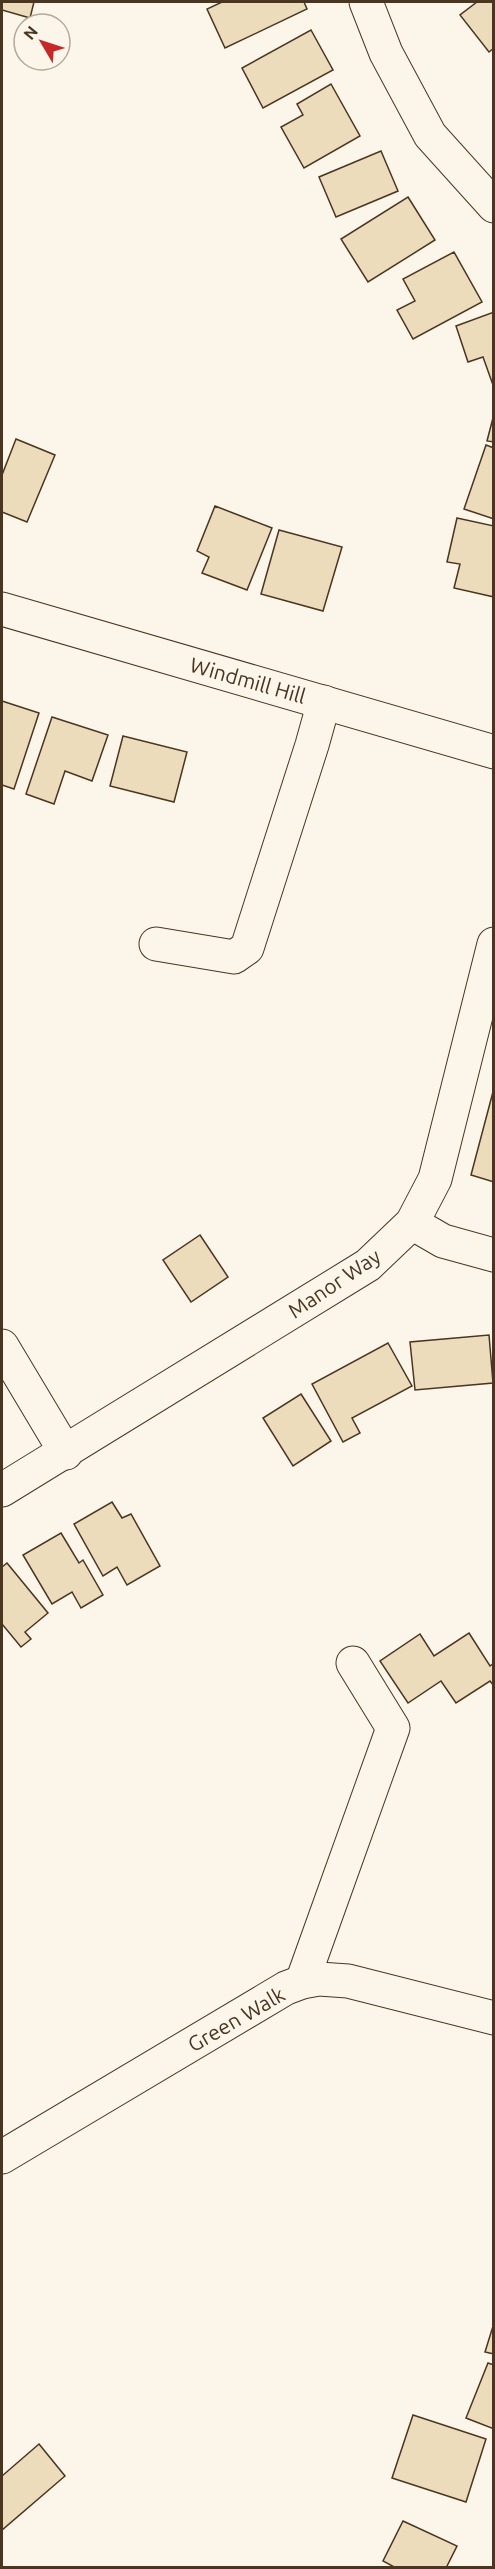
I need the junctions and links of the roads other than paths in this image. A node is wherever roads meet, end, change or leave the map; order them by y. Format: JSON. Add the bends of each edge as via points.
{"nodes":[{"id":1,"x":366,"y":2,"type":"edge"},
{"id":2,"x":494,"y":206,"type":"edge"},
{"id":3,"x":2,"y":609,"type":"edge"},
{"id":4,"x":324,"y":702,"type":"junction"},
{"id":5,"x":494,"y":752,"type":"edge"},
{"id":6,"x":156,"y":944,"type":"dead end"},
{"id":7,"x":494,"y":944,"type":"edge"},
{"id":8,"x":412,"y":1223,"type":"junction"},
{"id":9,"x":494,"y":1255,"type":"edge"},
{"id":10,"x":2,"y":1347,"type":"edge"},
{"id":11,"x":66,"y":1453,"type":"junction"},
{"id":12,"x":2,"y":1490,"type":"edge"},
{"id":13,"x":353,"y":1663,"type":"dead end"},
{"id":14,"x":302,"y":1982,"type":"junction"},
{"id":15,"x":494,"y":2018,"type":"edge"},
{"id":16,"x":2,"y":2157,"type":"edge"}],
"edges":[{"from":1,"to":2,"type":"street","via":[[387,53],[430,135]]},
{"from":3,"to":4,"type":"street","name":"Windmill Hill"},
{"from":4,"to":5,"type":"street","name":"Windmill Hill"},
{"from":4,"to":6,"type":"street","via":[[247,948],[234,957]]},
{"from":7,"to":8,"type":"street","name":"Manor Way","via":[[435,1179]]},
{"from":8,"to":9,"type":"street","via":[[443,1241]]},
{"from":8,"to":11,"type":"street","name":"Manor Way","via":[[368,1265]]},
{"from":10,"to":11,"type":"street"},
{"from":11,"to":12,"type":"street","name":"Manor Way"},
{"from":13,"to":14,"type":"street","via":[[393,1728]]},
{"from":14,"to":15,"type":"street","name":"Green Walk","via":[[348,1981]]},
{"from":14,"to":16,"type":"street","name":"Green Walk"}]}
